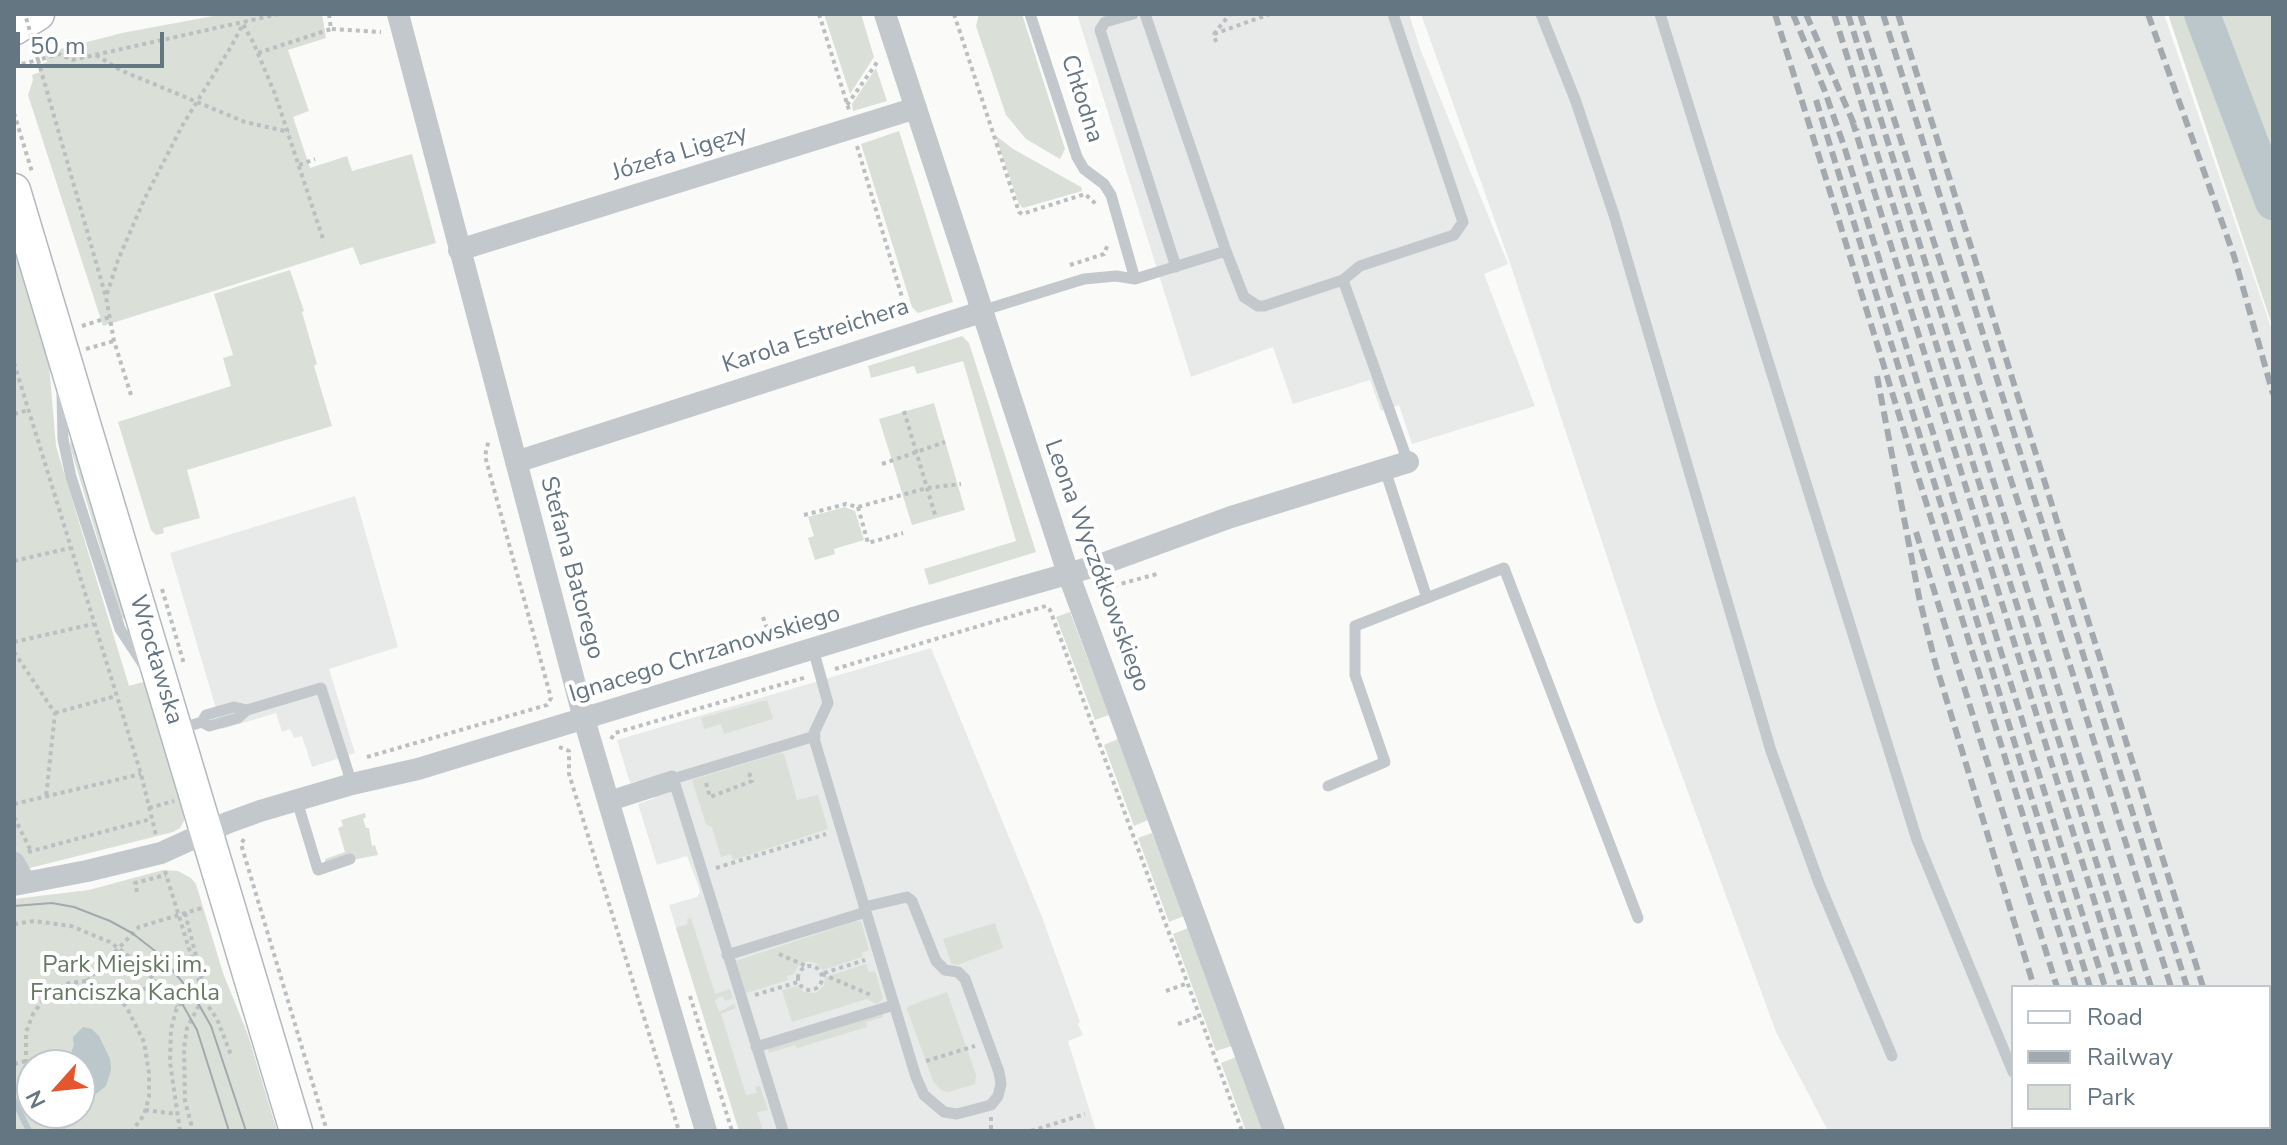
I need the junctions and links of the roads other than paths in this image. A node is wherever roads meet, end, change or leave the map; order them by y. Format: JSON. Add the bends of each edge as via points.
{"nodes":[{"id":1,"x":38,"y":14,"type":"edge"},
{"id":2,"x":885,"y":14,"type":"edge"},
{"id":3,"x":1030,"y":14,"type":"edge"},
{"id":4,"x":1133,"y":14,"type":"edge"},
{"id":5,"x":1145,"y":14,"type":"edge"},
{"id":6,"x":1393,"y":14,"type":"edge"},
{"id":7,"x":1541,"y":14,"type":"edge"},
{"id":8,"x":1660,"y":14,"type":"edge"},
{"id":9,"x":392,"y":23,"type":"edge"},
{"id":10,"x":14,"y":29,"type":"edge"},
{"id":11,"x":916,"y":108,"type":"junction"},
{"id":12,"x":14,"y":190,"type":"edge"},
{"id":13,"x":459,"y":250,"type":"junction"},
{"id":14,"x":1226,"y":251,"type":"junction"},
{"id":15,"x":1176,"y":267,"type":"junction"},
{"id":16,"x":1135,"y":279,"type":"junction"},
{"id":17,"x":1343,"y":280,"type":"junction"},
{"id":18,"x":981,"y":312,"type":"junction"},
{"id":19,"x":516,"y":462,"type":"junction"},
{"id":20,"x":1408,"y":462,"type":"joint"},
{"id":21,"x":1385,"y":470,"type":"junction"},
{"id":22,"x":1068,"y":573,"type":"junction"},
{"id":23,"x":1427,"y":598,"type":"junction"},
{"id":24,"x":813,"y":649,"type":"junction"},
{"id":25,"x":584,"y":719,"type":"junction"},
{"id":26,"x":189,"y":726,"type":"junction"},
{"id":27,"x":815,"y":736,"type":"junction"},
{"id":28,"x":349,"y":774,"type":"junction"},
{"id":29,"x":675,"y":781,"type":"junction"},
{"id":30,"x":1328,"y":786,"type":"dead end"},
{"id":31,"x":297,"y":801,"type":"junction"},
{"id":32,"x":608,"y":802,"type":"junction"},
{"id":33,"x":207,"y":832,"type":"junction"},
{"id":34,"x":350,"y":859,"type":"dead end"},
{"id":35,"x":21,"y":867,"type":"edge"},
{"id":36,"x":865,"y":910,"type":"junction"},
{"id":37,"x":1638,"y":918,"type":"dead end"},
{"id":38,"x":727,"y":955,"type":"junction"},
{"id":39,"x":894,"y":1005,"type":"junction"},
{"id":40,"x":756,"y":1047,"type":"junction"},
{"id":41,"x":1892,"y":1056,"type":"dead end"},
{"id":42,"x":2011,"y":1067,"type":"edge"},
{"id":43,"x":296,"y":1131,"type":"edge"},
{"id":44,"x":706,"y":1131,"type":"edge"},
{"id":45,"x":783,"y":1131,"type":"edge"},
{"id":46,"x":1274,"y":1131,"type":"edge"}],
"edges":[{"from":1,"to":10,"type":"main road"},
{"from":2,"to":11,"type":"street","name":"Leona Wyczółkowskiego"},
{"from":3,"to":16,"type":"lane","name":"Chłodna","via":[[1077,157],[1111,195]]},
{"from":4,"to":15,"type":"lane","via":[[1105,22],[1100,30]]},
{"from":5,"to":14,"type":"lane"},
{"from":6,"to":17,"type":"lane","via":[[1463,222],[1454,235],[1360,266]]},
{"from":7,"to":41,"type":"lane","via":[[1614,215],[1771,751],[1819,883]]},
{"from":8,"to":42,"type":"lane","via":[[1917,840]]},
{"from":9,"to":13,"type":"street","name":"Stefana Batorego"},
{"from":11,"to":13,"type":"street","name":"Józefa Ligęzy"},
{"from":11,"to":18,"type":"street","name":"Leona Wyczółkowskiego"},
{"from":12,"to":26,"type":"main road","name":"Wrocławska","via":[[76,341]]},
{"from":13,"to":19,"type":"street","name":"Stefana Batorego"},
{"from":14,"to":15,"type":"lane","name":"Karola Estreichera"},
{"from":14,"to":17,"type":"lane","via":[[1244,297],[1258,306]]},
{"from":15,"to":16,"type":"lane","name":"Karola Estreichera"},
{"from":16,"to":18,"type":"lane","name":"Karola Estreichera","via":[[1084,279]]},
{"from":17,"to":20,"type":"lane"},
{"from":18,"to":19,"type":"street","name":"Karola Estreichera"},
{"from":18,"to":22,"type":"street","name":"Leona Wyczółkowskiego"},
{"from":19,"to":25,"type":"street","name":"Stefana Batorego"},
{"from":20,"to":21,"type":"street","name":"Ignacego Chrzanowskiego"},
{"from":21,"to":22,"type":"street","name":"Ignacego Chrzanowskiego"},
{"from":21,"to":23,"type":"lane"},
{"from":22,"to":24,"type":"street","name":"Ignacego Chrzanowskiego"},
{"from":22,"to":46,"type":"street","name":"Leona Wyczółkowskiego"},
{"from":23,"to":30,"type":"lane","via":[[1355,626],[1355,675],[1385,762]]},
{"from":23,"to":37,"type":"lane","via":[[1504,568]]},
{"from":24,"to":25,"type":"street","name":"Ignacego Chrzanowskiego"},
{"from":24,"to":27,"type":"lane","via":[[828,703]]},
{"from":25,"to":28,"type":"street","name":"Ignacego Chrzanowskiego","via":[[418,769]]},
{"from":25,"to":32,"type":"street","name":"Stefana Batorego"},
{"from":26,"to":28,"type":"lane","via":[[206,715],[234,707],[247,710],[321,688]]},
{"from":26,"to":33,"type":"main road","name":"Wrocławska"},
{"from":27,"to":29,"type":"lane"},
{"from":27,"to":36,"type":"lane"},
{"from":28,"to":31,"type":"street","name":"Ignacego Chrzanowskiego"},
{"from":29,"to":32,"type":"lane","via":[[672,776]]},
{"from":29,"to":38,"type":"lane"},
{"from":31,"to":33,"type":"street","name":"Ignacego Chrzanowskiego"},
{"from":31,"to":34,"type":"lane","via":[[318,870]]},
{"from":32,"to":44,"type":"street","name":"Stefana Batorego"},
{"from":33,"to":35,"type":"street","name":"Ignacego Chrzanowskiego","via":[[161,853],[87,871]]},
{"from":33,"to":43,"type":"main road","name":"Wrocławska"},
{"from":36,"to":38,"type":"lane"},
{"from":36,"to":39,"type":"lane"},
{"from":36,"to":39,"type":"lane","via":[[903,896],[912,901],[936,961],[965,979],[999,1072],[998,1096],[991,1105],[957,1114],[944,1112],[924,1095]]},
{"from":38,"to":40,"type":"lane"},
{"from":39,"to":40,"type":"lane"},
{"from":40,"to":45,"type":"lane"}]}
